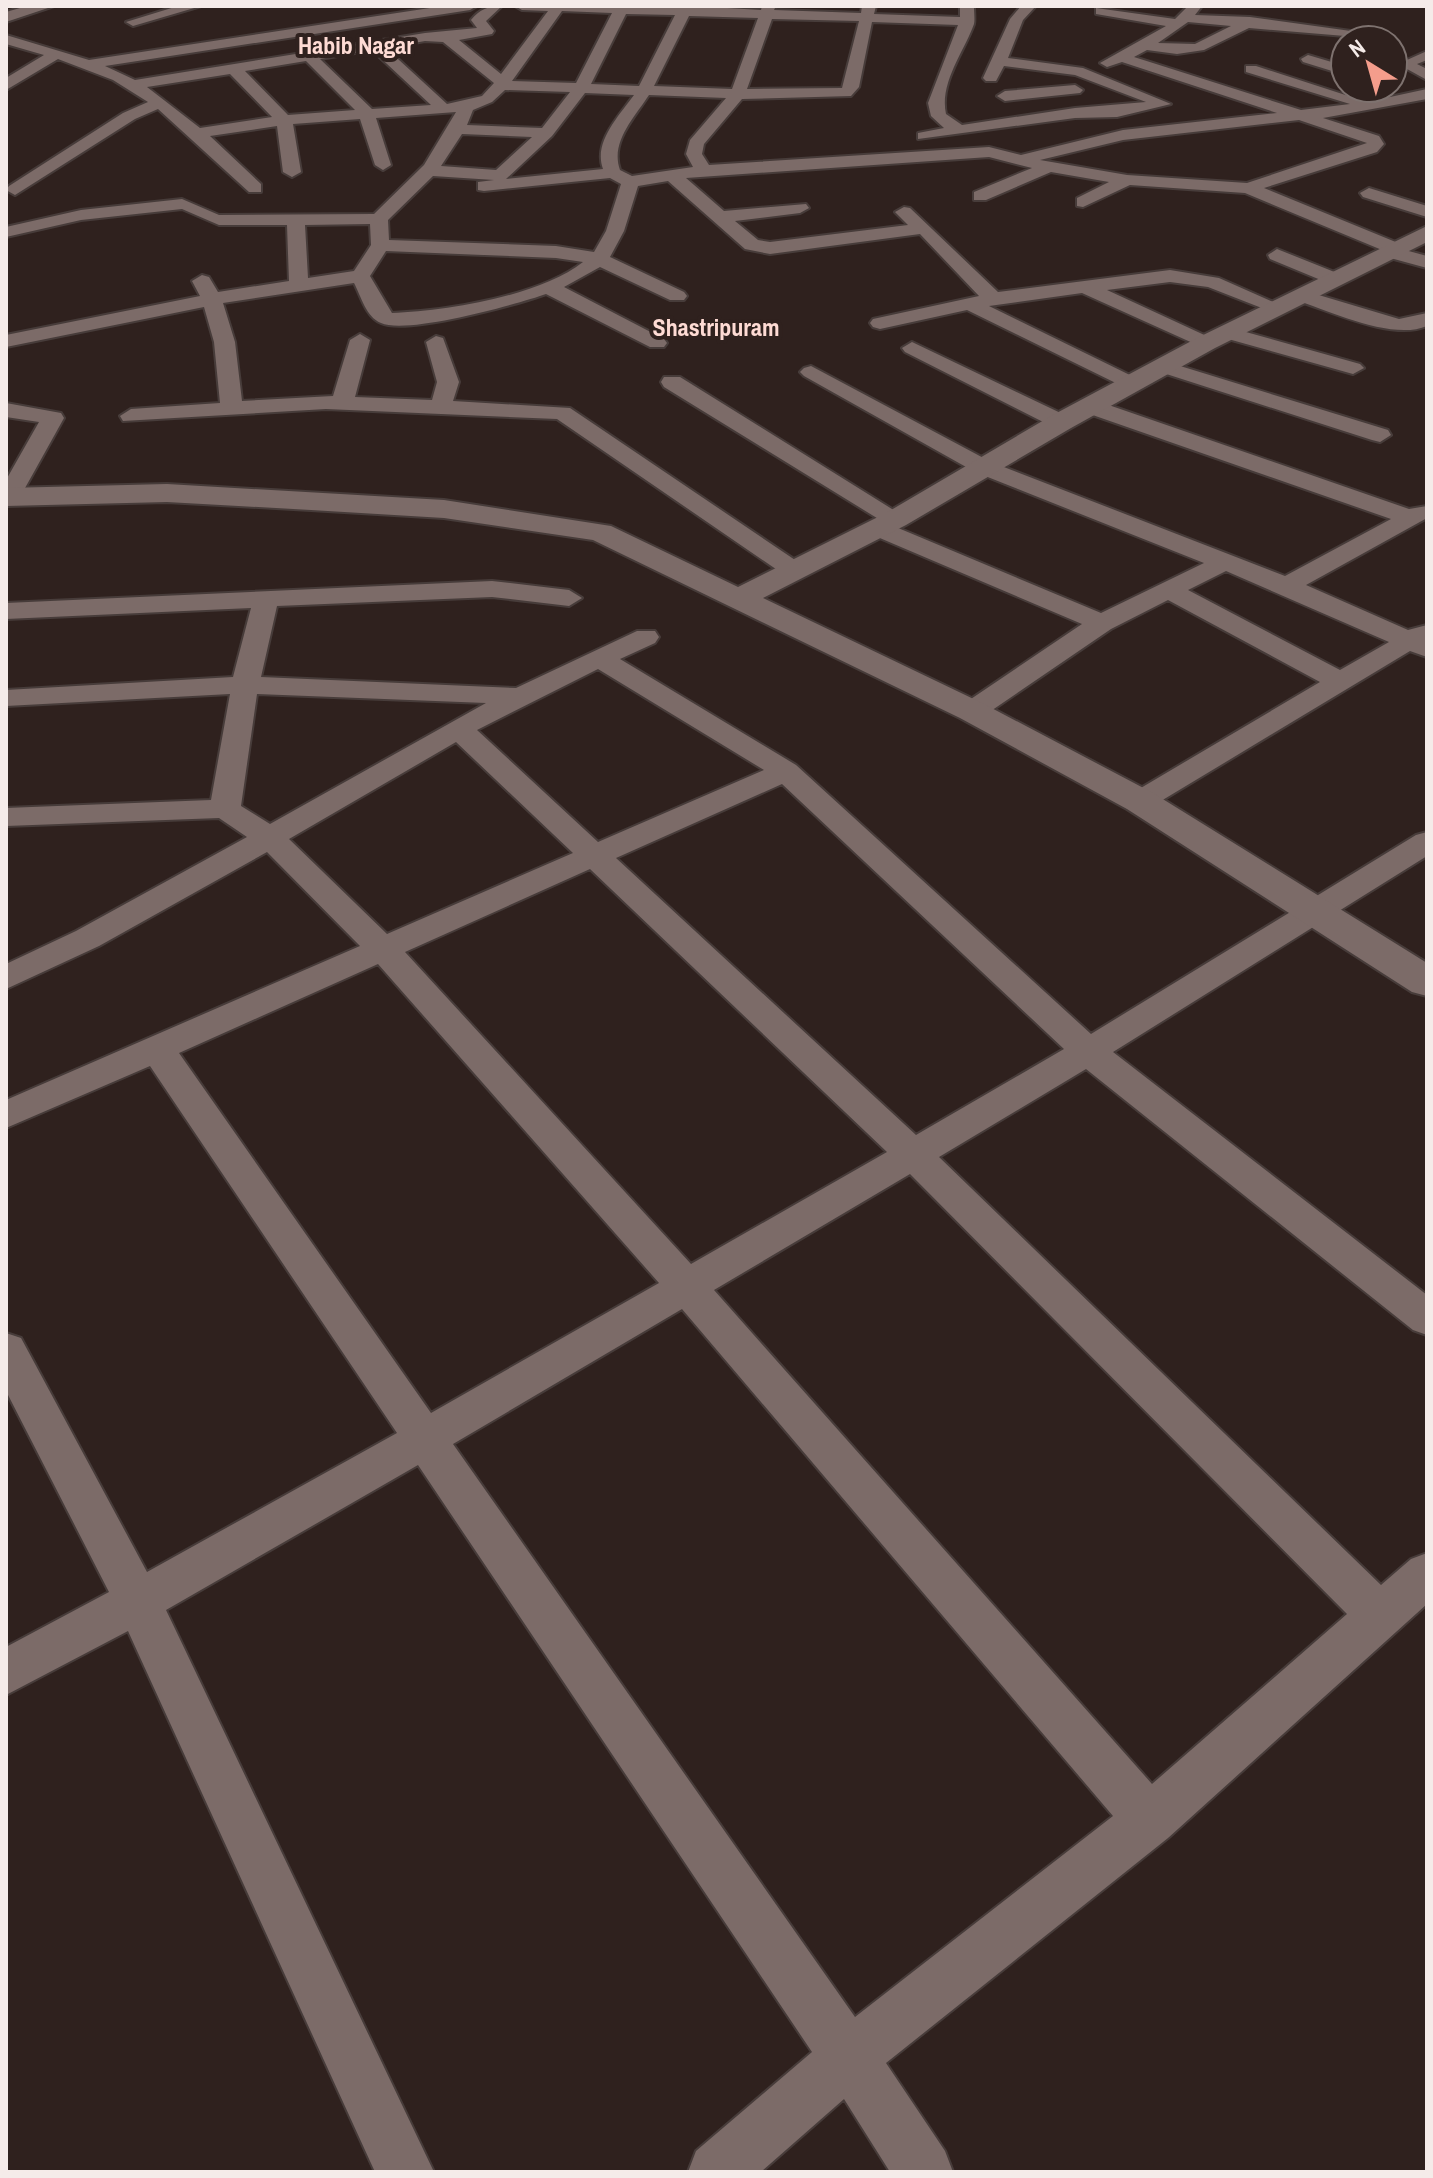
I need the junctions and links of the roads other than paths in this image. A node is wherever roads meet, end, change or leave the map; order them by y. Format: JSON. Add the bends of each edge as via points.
{"nodes":[{"id":1,"x":46,"y":6,"type":"edge"},
{"id":2,"x":194,"y":6,"type":"edge"},
{"id":3,"x":470,"y":6,"type":"edge"},
{"id":4,"x":495,"y":6,"type":"edge"},
{"id":5,"x":522,"y":6,"type":"edge"},
{"id":6,"x":559,"y":6,"type":"edge"},
{"id":7,"x":1029,"y":6,"type":"edge"},
{"id":8,"x":623,"y":7,"type":"edge"},
{"id":9,"x":686,"y":8,"type":"edge"},
{"id":10,"x":767,"y":10,"type":"edge"},
{"id":11,"x":1101,"y":11,"type":"dead end"},
{"id":12,"x":869,"y":12,"type":"edge"},
{"id":13,"x":968,"y":13,"type":"edge"},
{"id":14,"x":10,"y":15,"type":"edge"},
{"id":15,"x":117,"y":16,"type":"dead end"},
{"id":16,"x":1186,"y":16,"type":"edge"},
{"id":17,"x":1253,"y":20,"type":"junction"},
{"id":18,"x":235,"y":21,"type":"dead end"},
{"id":19,"x":1329,"y":31,"type":"edge"},
{"id":20,"x":151,"y":36,"type":"junction"},
{"id":21,"x":1124,"y":36,"type":"dead end"},
{"id":22,"x":259,"y":37,"type":"junction"},
{"id":23,"x":447,"y":38,"type":"junction"},
{"id":24,"x":6,"y":39,"type":"edge"},
{"id":25,"x":1146,"y":42,"type":"junction"},
{"id":26,"x":375,"y":45,"type":"junction"},
{"id":27,"x":55,"y":55,"type":"junction"},
{"id":28,"x":1427,"y":55,"type":"edge"},
{"id":29,"x":309,"y":56,"type":"junction"},
{"id":30,"x":1123,"y":58,"type":"junction"},
{"id":31,"x":1308,"y":59,"type":"dead end"},
{"id":32,"x":999,"y":61,"type":"junction"},
{"id":33,"x":89,"y":64,"type":"junction"},
{"id":34,"x":1329,"y":66,"type":"edge"},
{"id":35,"x":233,"y":68,"type":"junction"},
{"id":36,"x":1251,"y":69,"type":"dead end"},
{"id":37,"x":1078,"y":71,"type":"junction"},
{"id":38,"x":1427,"y":75,"type":"edge"},
{"id":39,"x":991,"y":78,"type":"dead end"},
{"id":40,"x":501,"y":83,"type":"junction"},
{"id":41,"x":6,"y":85,"type":"edge"},
{"id":42,"x":134,"y":85,"type":"junction"},
{"id":43,"x":1116,"y":87,"type":"junction"},
{"id":44,"x":581,"y":88,"type":"junction"},
{"id":45,"x":644,"y":91,"type":"junction"},
{"id":46,"x":1040,"y":93,"type":"junction"},
{"id":47,"x":738,"y":94,"type":"junction"},
{"id":48,"x":1005,"y":96,"type":"dead end"},
{"id":49,"x":1425,"y":96,"type":"edge"},
{"id":50,"x":158,"y":103,"type":"junction"},
{"id":51,"x":1368,"y":105,"type":"junction"},
{"id":52,"x":442,"y":107,"type":"junction"},
{"id":53,"x":466,"y":107,"type":"junction"},
{"id":54,"x":1177,"y":108,"type":"junction"},
{"id":55,"x":366,"y":112,"type":"junction"},
{"id":56,"x":1075,"y":113,"type":"junction"},
{"id":57,"x":1304,"y":115,"type":"junction"},
{"id":58,"x":284,"y":120,"type":"junction"},
{"id":59,"x":1232,"y":124,"type":"junction"},
{"id":60,"x":458,"y":129,"type":"junction"},
{"id":61,"x":957,"y":129,"type":"junction"},
{"id":62,"x":197,"y":133,"type":"junction"},
{"id":63,"x":546,"y":133,"type":"junction"},
{"id":64,"x":917,"y":155,"type":"junction"},
{"id":65,"x":1025,"y":159,"type":"junction"},
{"id":66,"x":383,"y":165,"type":"dead end"},
{"id":67,"x":1049,"y":167,"type":"junction"},
{"id":68,"x":704,"y":170,"type":"junction"},
{"id":69,"x":432,"y":171,"type":"junction"},
{"id":70,"x":292,"y":172,"type":"dead end"},
{"id":71,"x":500,"y":175,"type":"junction"},
{"id":72,"x":673,"y":176,"type":"junction"},
{"id":73,"x":621,"y":177,"type":"junction"},
{"id":74,"x":1127,"y":180,"type":"junction"},
{"id":75,"x":484,"y":186,"type":"junction"},
{"id":76,"x":255,"y":188,"type":"dead end"},
{"id":77,"x":1248,"y":188,"type":"junction"},
{"id":78,"x":15,"y":190,"type":"dead end"},
{"id":79,"x":1369,"y":193,"type":"dead end"},
{"id":80,"x":980,"y":196,"type":"dead end"},
{"id":81,"x":1083,"y":202,"type":"dead end"},
{"id":82,"x":479,"y":207,"type":"dead end"},
{"id":83,"x":800,"y":208,"type":"dead end"},
{"id":84,"x":904,"y":212,"type":"dead end"},
{"id":85,"x":1427,"y":212,"type":"edge"},
{"id":86,"x":720,"y":217,"type":"junction"},
{"id":87,"x":296,"y":218,"type":"junction"},
{"id":88,"x":379,"y":219,"type":"junction"},
{"id":89,"x":924,"y":228,"type":"junction"},
{"id":90,"x":6,"y":232,"type":"edge"},
{"id":91,"x":1427,"y":233,"type":"edge"},
{"id":92,"x":380,"y":245,"type":"junction"},
{"id":93,"x":1393,"y":250,"type":"junction"},
{"id":94,"x":1277,"y":255,"type":"dead end"},
{"id":95,"x":599,"y":259,"type":"junction"},
{"id":96,"x":1427,"y":262,"type":"edge"},
{"id":97,"x":360,"y":276,"type":"junction"},
{"id":98,"x":1335,"y":279,"type":"junction"},
{"id":99,"x":201,"y":280,"type":"dead end"},
{"id":100,"x":299,"y":284,"type":"junction"},
{"id":101,"x":550,"y":288,"type":"junction"},
{"id":102,"x":1087,"y":288,"type":"junction"},
{"id":103,"x":677,"y":296,"type":"dead end"},
{"id":104,"x":1302,"y":296,"type":"junction"},
{"id":105,"x":213,"y":299,"type":"junction"},
{"id":106,"x":993,"y":299,"type":"junction"},
{"id":107,"x":970,"y":304,"type":"junction"},
{"id":108,"x":1277,"y":308,"type":"junction"},
{"id":109,"x":1427,"y":319,"type":"edge"},
{"id":110,"x":880,"y":323,"type":"dead end"},
{"id":111,"x":1217,"y":338,"type":"junction"},
{"id":112,"x":360,"y":340,"type":"dead end"},
{"id":113,"x":6,"y":341,"type":"edge"},
{"id":114,"x":436,"y":342,"type":"dead end"},
{"id":115,"x":657,"y":343,"type":"dead end"},
{"id":116,"x":912,"y":348,"type":"dead end"},
{"id":117,"x":1164,"y":367,"type":"junction"},
{"id":118,"x":1353,"y":368,"type":"dead end"},
{"id":119,"x":811,"y":372,"type":"dead end"},
{"id":120,"x":672,"y":382,"type":"dead end"},
{"id":121,"x":1130,"y":384,"type":"junction"},
{"id":122,"x":342,"y":403,"type":"junction"},
{"id":123,"x":231,"y":406,"type":"junction"},
{"id":124,"x":1092,"y":407,"type":"junction"},
{"id":125,"x":440,"y":409,"type":"junction"},
{"id":126,"x":6,"y":410,"type":"edge"},
{"id":127,"x":131,"y":416,"type":"dead end"},
{"id":128,"x":1061,"y":422,"type":"junction"},
{"id":129,"x":1380,"y":435,"type":"dead end"},
{"id":130,"x":983,"y":467,"type":"junction"},
{"id":131,"x":7,"y":497,"type":"edge"},
{"id":132,"x":1418,"y":513,"type":"edge"},
{"id":133,"x":886,"y":524,"type":"junction"},
{"id":134,"x":1227,"y":561,"type":"junction"},
{"id":135,"x":795,"y":571,"type":"junction"},
{"id":136,"x":1286,"y":586,"type":"junction"},
{"id":137,"x":1170,"y":591,"type":"junction"},
{"id":138,"x":266,"y":598,"type":"junction"},
{"id":139,"x":569,"y":598,"type":"dead end"},
{"id":140,"x":738,"y":599,"type":"junction"},
{"id":141,"x":6,"y":611,"type":"edge"},
{"id":142,"x":1102,"y":623,"type":"junction"},
{"id":143,"x":646,"y":637,"type":"dead end"},
{"id":144,"x":1421,"y":640,"type":"edge"},
{"id":145,"x":598,"y":657,"type":"junction"},
{"id":146,"x":1339,"y":681,"type":"junction"},
{"id":147,"x":245,"y":685,"type":"junction"},
{"id":148,"x":519,"y":696,"type":"junction"},
{"id":149,"x":6,"y":698,"type":"edge"},
{"id":150,"x":972,"y":711,"type":"junction"},
{"id":151,"x":459,"y":729,"type":"junction"},
{"id":152,"x":786,"y":771,"type":"junction"},
{"id":153,"x":1140,"y":801,"type":"junction"},
{"id":154,"x":225,"y":809,"type":"junction"},
{"id":155,"x":6,"y":817,"type":"edge"},
{"id":156,"x":270,"y":838,"type":"junction"},
{"id":157,"x":1427,"y":842,"type":"edge"},
{"id":158,"x":591,"y":855,"type":"junction"},
{"id":159,"x":1318,"y":913,"type":"junction"},
{"id":160,"x":384,"y":950,"type":"junction"},
{"id":161,"x":16,"y":970,"type":"edge"},
{"id":162,"x":1427,"y":982,"type":"edge"},
{"id":163,"x":158,"y":1050,"type":"junction"},
{"id":164,"x":1089,"y":1052,"type":"junction"},
{"id":165,"x":6,"y":1115,"type":"edge"},
{"id":166,"x":913,"y":1154,"type":"junction"},
{"id":167,"x":686,"y":1286,"type":"junction"},
{"id":168,"x":1427,"y":1318,"type":"edge"},
{"id":169,"x":6,"y":1350,"type":"edge"},
{"id":170,"x":423,"y":1440,"type":"junction"},
{"id":171,"x":1427,"y":1574,"type":"edge"},
{"id":172,"x":138,"y":1602,"type":"junction"},
{"id":173,"x":1380,"y":1615,"type":"junction"},
{"id":174,"x":6,"y":1672,"type":"edge"},
{"id":175,"x":1150,"y":1820,"type":"junction"},
{"id":176,"x":849,"y":2057,"type":"junction"},
{"id":177,"x":405,"y":2172,"type":"edge"},
{"id":178,"x":717,"y":2172,"type":"edge"},
{"id":179,"x":924,"y":2172,"type":"edge"}],
"edges":[{"from":1,"to":14,"type":"street"},
{"from":2,"to":20,"type":"street"},
{"from":3,"to":22,"type":"street","via":[[331,20]]},
{"from":4,"to":23,"type":"street","via":[[478,20],[487,31]]},
{"from":5,"to":6,"type":"street"},
{"from":6,"to":8,"type":"street"},
{"from":6,"to":40,"type":"street"},
{"from":7,"to":32,"type":"street","via":[[1017,19]]},
{"from":8,"to":9,"type":"street"},
{"from":8,"to":44,"type":"street"},
{"from":9,"to":10,"type":"street"},
{"from":9,"to":45,"type":"street"},
{"from":10,"to":12,"type":"street"},
{"from":10,"to":47,"type":"street"},
{"from":11,"to":16,"type":"street"},
{"from":12,"to":13,"type":"street"},
{"from":12,"to":47,"type":"street","via":[[846,93]]},
{"from":13,"to":61,"type":"street","via":[[936,107],[939,116]]},
{"from":15,"to":20,"type":"street"},
{"from":16,"to":17,"type":"street"},
{"from":16,"to":25,"type":"street"},
{"from":17,"to":19,"type":"street"},
{"from":17,"to":25,"type":"street","via":[[1195,51]]},
{"from":18,"to":22,"type":"street"},
{"from":20,"to":22,"type":"street"},
{"from":20,"to":33,"type":"street"},
{"from":21,"to":25,"type":"street"},
{"from":23,"to":26,"type":"street"},
{"from":23,"to":40,"type":"street"},
{"from":24,"to":27,"type":"street"},
{"from":25,"to":30,"type":"street"},
{"from":26,"to":29,"type":"street"},
{"from":26,"to":52,"type":"street"},
{"from":27,"to":33,"type":"street"},
{"from":27,"to":41,"type":"street"},
{"from":28,"to":38,"type":"street","via":[[1405,64]]},
{"from":29,"to":35,"type":"street"},
{"from":29,"to":55,"type":"street"},
{"from":30,"to":37,"type":"street"},
{"from":30,"to":57,"type":"street"},
{"from":31,"to":34,"type":"street"},
{"from":32,"to":37,"type":"street"},
{"from":32,"to":39,"type":"street"},
{"from":33,"to":42,"type":"street"},
{"from":35,"to":42,"type":"street"},
{"from":35,"to":58,"type":"street"},
{"from":36,"to":51,"type":"street"},
{"from":37,"to":43,"type":"street"},
{"from":40,"to":44,"type":"street"},
{"from":40,"to":53,"type":"street","via":[[487,99]]},
{"from":42,"to":50,"type":"street"},
{"from":43,"to":46,"type":"street"},
{"from":43,"to":54,"type":"street"},
{"from":44,"to":45,"type":"street"},
{"from":44,"to":63,"type":"street"},
{"from":45,"to":47,"type":"street"},
{"from":45,"to":73,"type":"street","via":[[614,135],[607,157]]},
{"from":46,"to":48,"type":"street"},
{"from":46,"to":56,"type":"street"},
{"from":47,"to":68,"type":"street","via":[[696,143],[694,154]]},
{"from":49,"to":51,"type":"street"},
{"from":50,"to":62,"type":"street"},
{"from":50,"to":78,"type":"street"},
{"from":51,"to":57,"type":"street"},
{"from":52,"to":53,"type":"street"},
{"from":52,"to":55,"type":"street"},
{"from":53,"to":60,"type":"street"},
{"from":54,"to":56,"type":"street"},
{"from":54,"to":59,"type":"street"},
{"from":55,"to":58,"type":"street"},
{"from":55,"to":66,"type":"street"},
{"from":56,"to":61,"type":"street"},
{"from":57,"to":59,"type":"street"},
{"from":57,"to":77,"type":"street","via":[[1376,144]]},
{"from":58,"to":62,"type":"street"},
{"from":58,"to":70,"type":"street"},
{"from":59,"to":65,"type":"street","via":[[1098,137]]},
{"from":60,"to":63,"type":"street"},
{"from":60,"to":69,"type":"street"},
{"from":61,"to":64,"type":"street","via":[[920,137],[914,141]]},
{"from":62,"to":76,"type":"street"},
{"from":63,"to":71,"type":"street"},
{"from":64,"to":65,"type":"street","via":[[989,152]]},
{"from":64,"to":68,"type":"street"},
{"from":65,"to":67,"type":"street"},
{"from":67,"to":74,"type":"street"},
{"from":67,"to":80,"type":"street"},
{"from":68,"to":72,"type":"street"},
{"from":69,"to":71,"type":"street"},
{"from":69,"to":88,"type":"street"},
{"from":71,"to":75,"type":"street"},
{"from":72,"to":73,"type":"street"},
{"from":72,"to":86,"type":"street"},
{"from":73,"to":75,"type":"street"},
{"from":73,"to":95,"type":"street","via":[[621,215]]},
{"from":74,"to":77,"type":"street"},
{"from":74,"to":81,"type":"street"},
{"from":75,"to":82,"type":"street"},
{"from":77,"to":93,"type":"street"},
{"from":79,"to":85,"type":"street"},
{"from":83,"to":86,"type":"street"},
{"from":84,"to":89,"type":"street"},
{"from":86,"to":89,"type":"street","via":[[752,245],[770,248]]},
{"from":87,"to":88,"type":"street"},
{"from":87,"to":90,"type":"street","via":[[219,220],[199,215],[193,205],[168,205],[81,215]]},
{"from":87,"to":100,"type":"street"},
{"from":88,"to":92,"type":"street"},
{"from":89,"to":106,"type":"street"},
{"from":91,"to":93,"type":"street"},
{"from":92,"to":95,"type":"street","via":[[556,252]]},
{"from":92,"to":97,"type":"street"},
{"from":93,"to":96,"type":"street"},
{"from":93,"to":98,"type":"street"},
{"from":94,"to":98,"type":"street"},
{"from":95,"to":101,"type":"street"},
{"from":95,"to":103,"type":"street"},
{"from":97,"to":100,"type":"street"},
{"from":97,"to":101,"type":"street","via":[[379,313],[388,319],[483,306]]},
{"from":98,"to":104,"type":"street"},
{"from":99,"to":105,"type":"street"},
{"from":100,"to":105,"type":"street"},
{"from":101,"to":115,"type":"street"},
{"from":102,"to":106,"type":"street"},
{"from":102,"to":108,"type":"street","via":[[1183,277],[1212,282]]},
{"from":102,"to":111,"type":"street"},
{"from":104,"to":108,"type":"street"},
{"from":104,"to":109,"type":"street","via":[[1397,325]]},
{"from":105,"to":113,"type":"street"},
{"from":105,"to":123,"type":"street","via":[[229,352]]},
{"from":106,"to":107,"type":"street"},
{"from":107,"to":110,"type":"street"},
{"from":107,"to":121,"type":"street"},
{"from":108,"to":111,"type":"street"},
{"from":111,"to":117,"type":"street"},
{"from":111,"to":118,"type":"street"},
{"from":112,"to":122,"type":"street"},
{"from":114,"to":125,"type":"street","via":[[448,382]]},
{"from":116,"to":128,"type":"street"},
{"from":117,"to":121,"type":"street"},
{"from":117,"to":129,"type":"street"},
{"from":119,"to":130,"type":"street"},
{"from":120,"to":133,"type":"street"},
{"from":121,"to":124,"type":"street"},
{"from":122,"to":123,"type":"street"},
{"from":122,"to":125,"type":"street"},
{"from":123,"to":127,"type":"street"},
{"from":124,"to":128,"type":"street"},
{"from":124,"to":132,"type":"street"},
{"from":125,"to":135,"type":"street","via":[[562,413]]},
{"from":126,"to":131,"type":"street","via":[[53,418]]},
{"from":128,"to":130,"type":"street"},
{"from":130,"to":133,"type":"street"},
{"from":130,"to":134,"type":"street"},
{"from":131,"to":140,"type":"street","via":[[167,493],[444,509],[600,532]]},
{"from":132,"to":136,"type":"street"},
{"from":133,"to":135,"type":"street"},
{"from":133,"to":142,"type":"street"},
{"from":134,"to":136,"type":"street"},
{"from":134,"to":137,"type":"street"},
{"from":135,"to":140,"type":"street"},
{"from":136,"to":144,"type":"street"},
{"from":137,"to":142,"type":"street"},
{"from":137,"to":146,"type":"street"},
{"from":138,"to":139,"type":"street","via":[[492,589]]},
{"from":138,"to":141,"type":"street"},
{"from":138,"to":147,"type":"street"},
{"from":140,"to":150,"type":"street"},
{"from":142,"to":150,"type":"street"},
{"from":143,"to":145,"type":"street"},
{"from":144,"to":146,"type":"street"},
{"from":145,"to":148,"type":"street"},
{"from":145,"to":152,"type":"street"},
{"from":146,"to":153,"type":"street"},
{"from":147,"to":148,"type":"street"},
{"from":147,"to":149,"type":"street"},
{"from":147,"to":154,"type":"street"},
{"from":148,"to":151,"type":"street"},
{"from":150,"to":153,"type":"street"},
{"from":151,"to":156,"type":"street"},
{"from":151,"to":158,"type":"street"},
{"from":152,"to":158,"type":"street"},
{"from":152,"to":164,"type":"street"},
{"from":153,"to":159,"type":"street"},
{"from":154,"to":155,"type":"street"},
{"from":154,"to":156,"type":"street"},
{"from":156,"to":160,"type":"street"},
{"from":156,"to":161,"type":"street"},
{"from":157,"to":159,"type":"street"},
{"from":158,"to":160,"type":"street"},
{"from":158,"to":166,"type":"street"},
{"from":159,"to":162,"type":"street"},
{"from":159,"to":164,"type":"street"},
{"from":160,"to":163,"type":"street"},
{"from":160,"to":167,"type":"street"},
{"from":163,"to":165,"type":"street"},
{"from":163,"to":170,"type":"street"},
{"from":164,"to":166,"type":"street"},
{"from":164,"to":168,"type":"street"},
{"from":166,"to":167,"type":"street"},
{"from":166,"to":173,"type":"street"},
{"from":167,"to":170,"type":"street"},
{"from":167,"to":175,"type":"street"},
{"from":169,"to":172,"type":"street"},
{"from":170,"to":172,"type":"street"},
{"from":170,"to":176,"type":"street"},
{"from":171,"to":173,"type":"street"},
{"from":172,"to":174,"type":"street"},
{"from":172,"to":177,"type":"street"},
{"from":173,"to":175,"type":"street"},
{"from":175,"to":176,"type":"street"},
{"from":176,"to":178,"type":"street"},
{"from":176,"to":179,"type":"street"}]}
